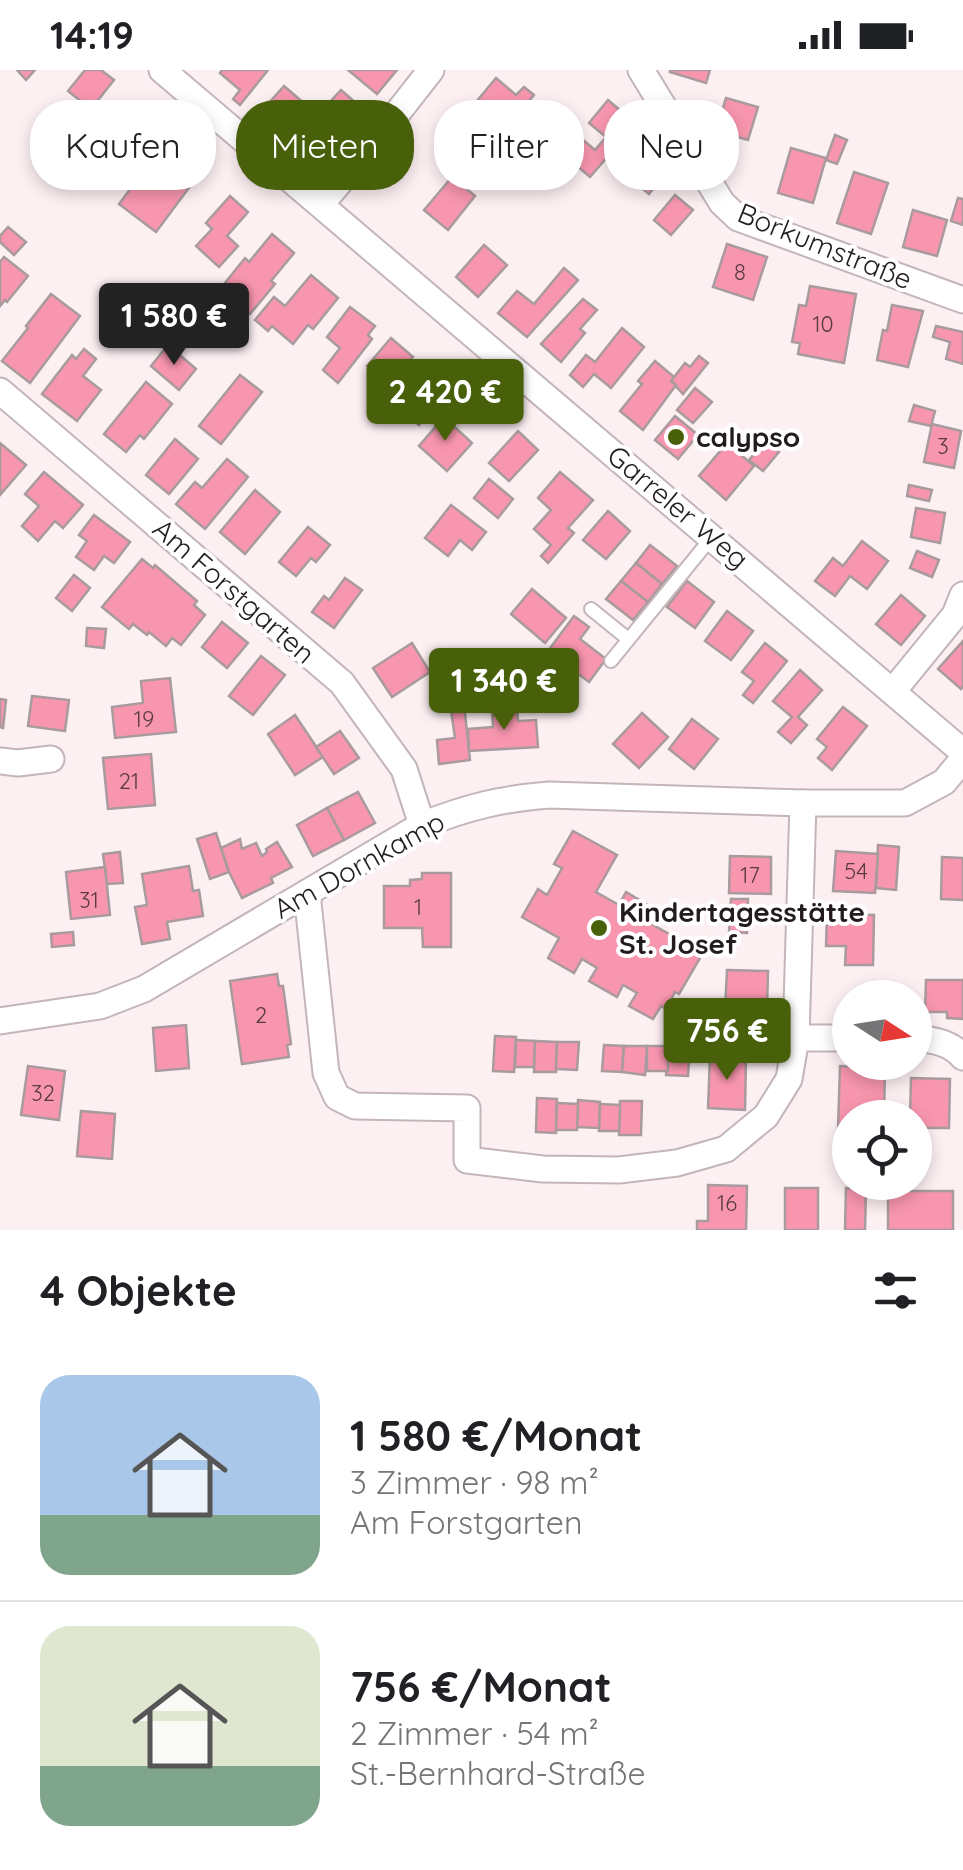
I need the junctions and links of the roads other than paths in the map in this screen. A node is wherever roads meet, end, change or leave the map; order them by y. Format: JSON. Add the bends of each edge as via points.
{"nodes":[{"id":1,"x":162,"y":70,"type":"edge"},
{"id":2,"x":430,"y":70,"type":"edge"},
{"id":3,"x":640,"y":70,"type":"edge"},
{"id":4,"x":321,"y":204,"type":"junction"},
{"id":5,"x":963,"y":300,"type":"edge"},
{"id":6,"x":0,"y":391,"type":"edge"},
{"id":7,"x":712,"y":537,"type":"junction"},
{"id":8,"x":963,"y":594,"type":"edge"},
{"id":9,"x":591,"y":609,"type":"dead end"},
{"id":10,"x":628,"y":639,"type":"junction"},
{"id":11,"x":611,"y":661,"type":"dead end"},
{"id":12,"x":893,"y":691,"type":"junction"},
{"id":13,"x":963,"y":756,"type":"edge"},
{"id":14,"x":51,"y":759,"type":"dead end"},
{"id":15,"x":0,"y":761,"type":"edge"},
{"id":16,"x":803,"y":803,"type":"junction"},
{"id":17,"x":422,"y":825,"type":"junction"},
{"id":18,"x":307,"y":893,"type":"junction"},
{"id":19,"x":0,"y":1022,"type":"edge"},
{"id":20,"x":796,"y":1038,"type":"junction"},
{"id":21,"x":832,"y":1038,"type":"edge"},
{"id":22,"x":932,"y":1040,"type":"edge"},
{"id":23,"x":963,"y":1057,"type":"edge"}],
"edges":[{"from":1,"to":4,"type":"street","name":"Garreler Weg"},
{"from":2,"to":4,"type":"street"},
{"from":3,"to":5,"type":"street","name":"Borkumstraße","via":[[722,203],[738,218]]},
{"from":4,"to":7,"type":"street","name":"Garreler Weg"},
{"from":6,"to":17,"type":"street","name":"Am Forstgarten","via":[[342,683],[404,769]]},
{"from":7,"to":10,"type":"lane"},
{"from":7,"to":12,"type":"street","name":"Garreler Weg"},
{"from":8,"to":12,"type":"street","via":[[955,616]]},
{"from":9,"to":10,"type":"lane"},
{"from":10,"to":11,"type":"lane"},
{"from":12,"to":13,"type":"street","name":"Garreler Weg"},
{"from":13,"to":16,"type":"street","name":"Am Dornkamp","via":[[944,782],[905,803]]},
{"from":14,"to":15,"type":"street"},
{"from":16,"to":17,"type":"street","name":"Am Dornkamp","via":[[549,795],[508,798]]},
{"from":16,"to":20,"type":"street"},
{"from":17,"to":18,"type":"street","name":"Am Dornkamp"},
{"from":18,"to":19,"type":"street","name":"Am Dornkamp","via":[[144,989],[100,1006]]},
{"from":18,"to":20,"type":"street","via":[[326,1073],[337,1098],[356,1106],[467,1108],[467,1160],[619,1170],[726,1149],[766,1116],[789,1079]]},
{"from":20,"to":21,"type":"street"},
{"from":22,"to":23,"type":"street"}]}
